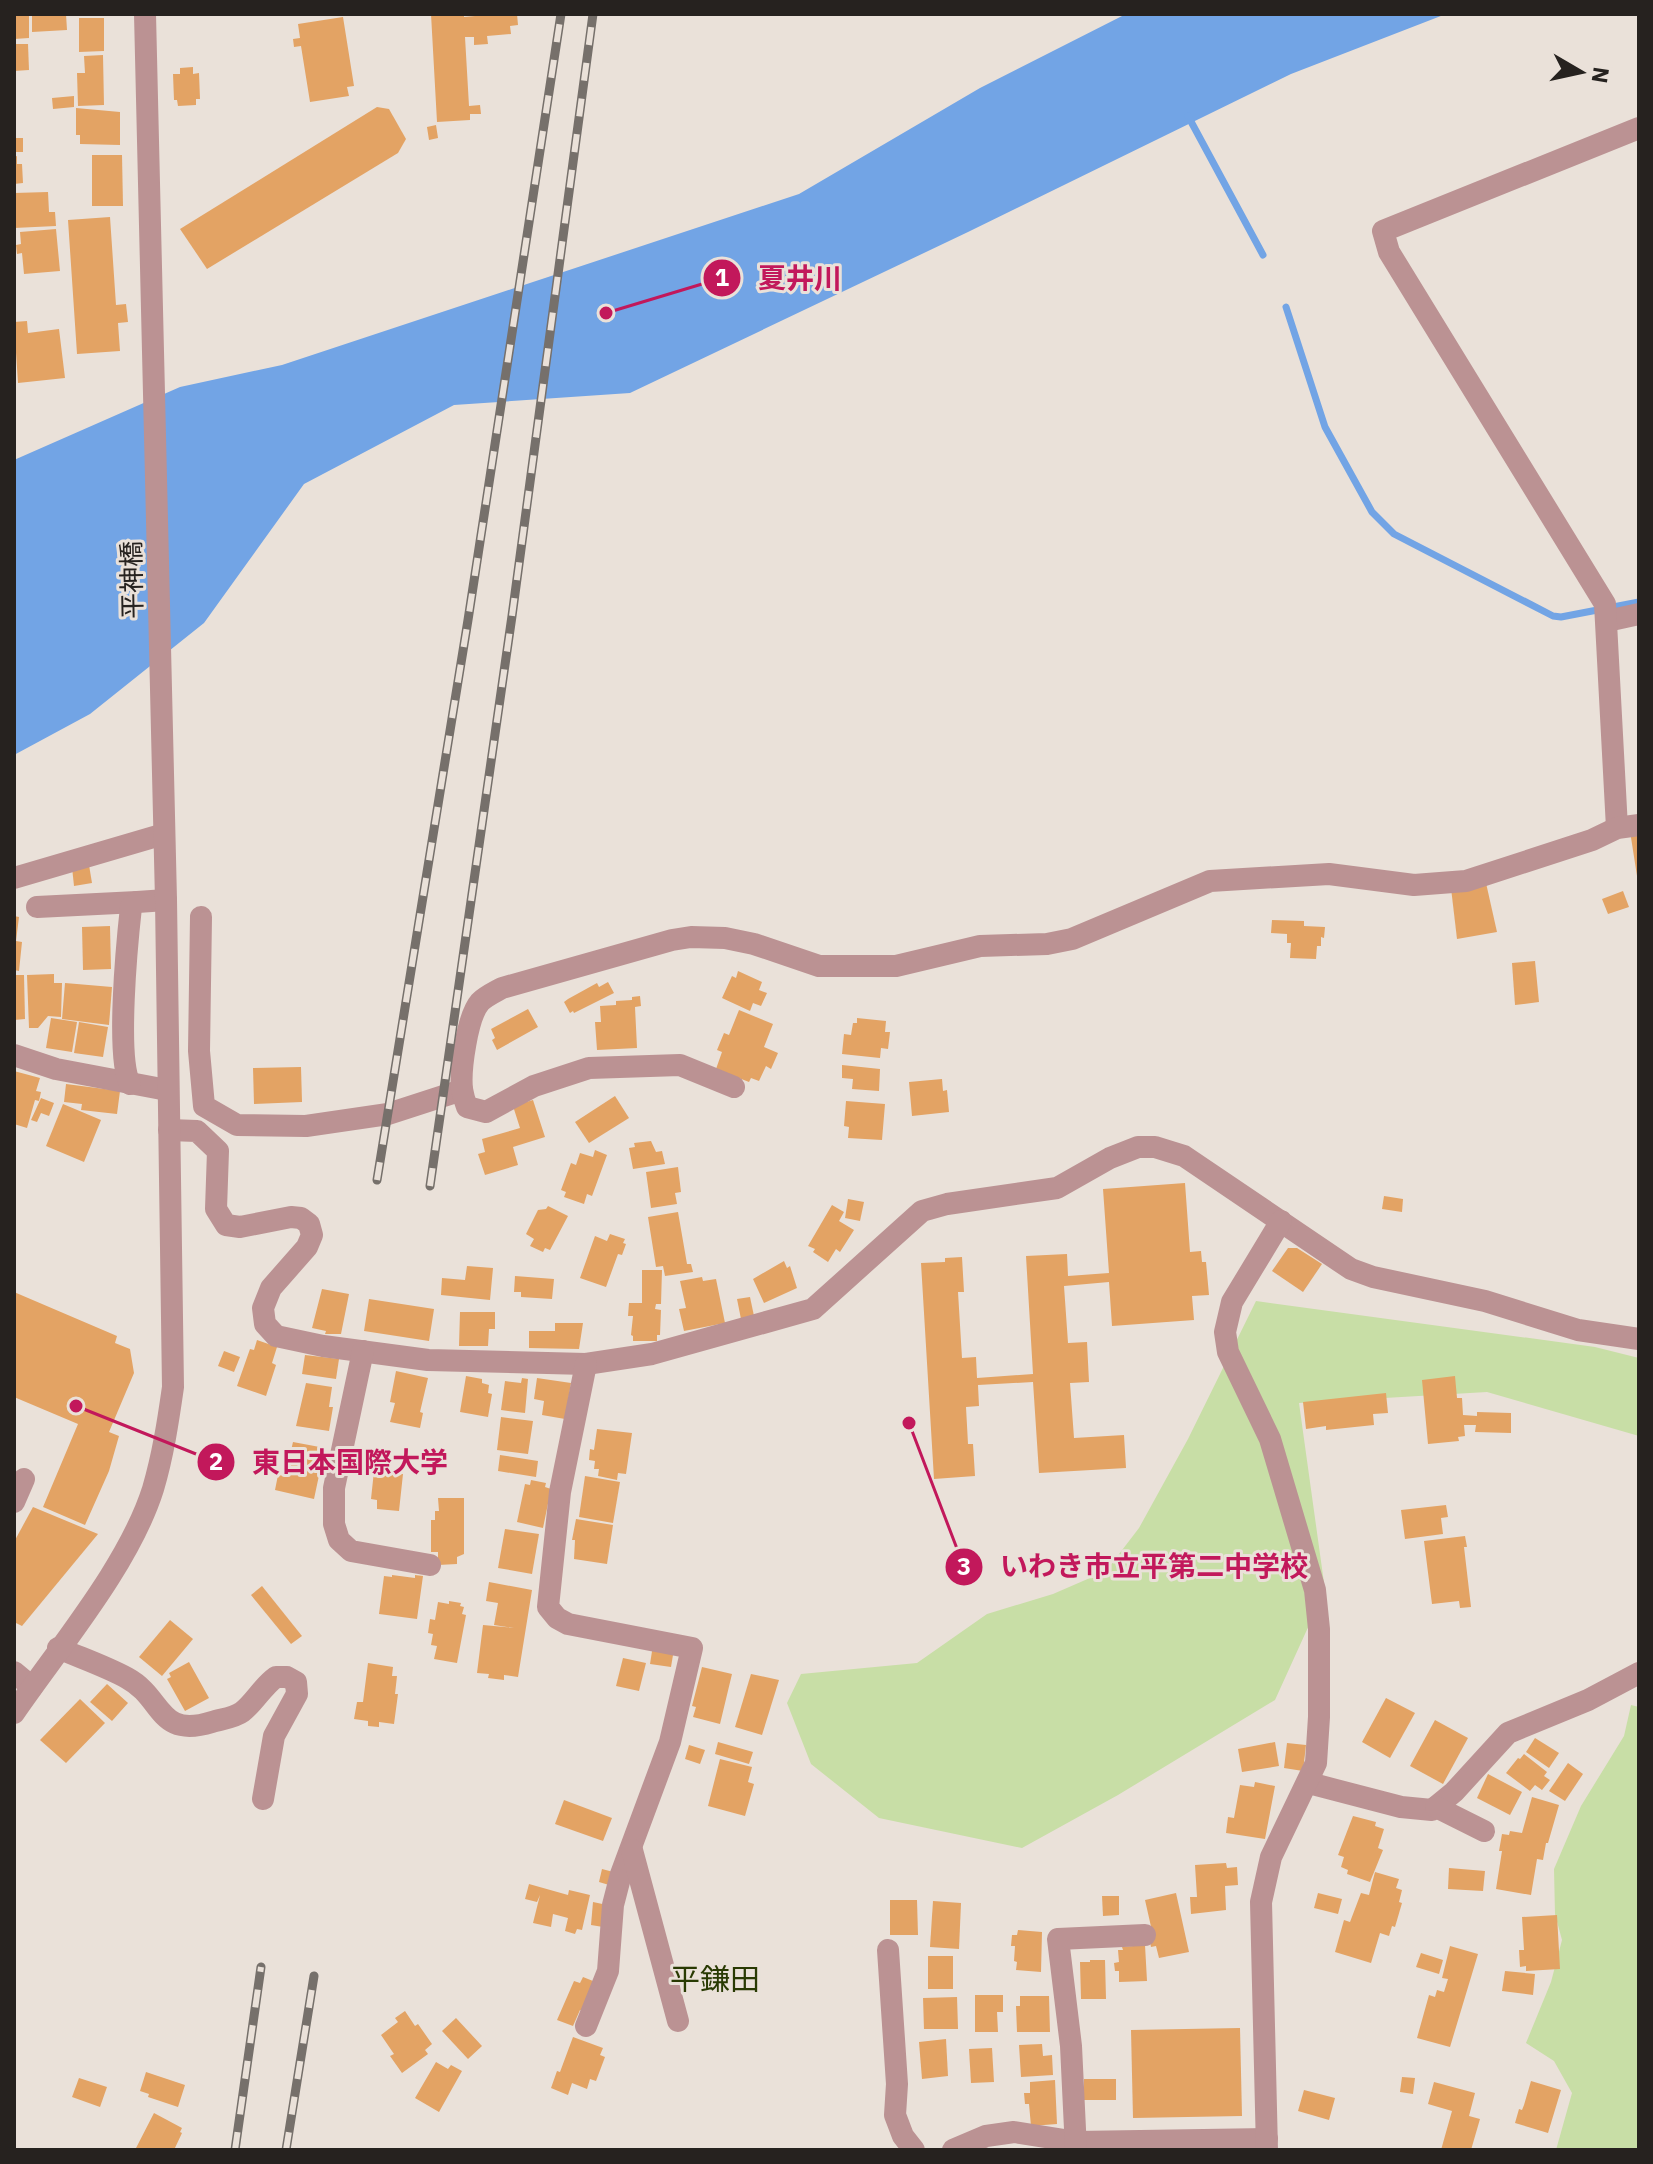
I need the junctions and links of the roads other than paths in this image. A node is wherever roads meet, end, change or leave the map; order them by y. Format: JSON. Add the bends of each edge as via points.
{"nodes":[{"id":1,"x":145,"y":14,"type":"edge"},
{"id":2,"x":1639,"y":128,"type":"edge"},
{"id":3,"x":1606,"y":613,"type":"junction"},
{"id":4,"x":1639,"y":614,"type":"edge"},
{"id":5,"x":164,"y":826,"type":"junction"},
{"id":6,"x":1628,"y":826,"type":"edge"},
{"id":7,"x":14,"y":878,"type":"edge"},
{"id":8,"x":166,"y":900,"type":"junction"},
{"id":9,"x":137,"y":902,"type":"junction"},
{"id":10,"x":37,"y":907,"type":"dead end"},
{"id":11,"x":201,"y":917,"type":"dead end"},
{"id":12,"x":167,"y":1050,"type":"junction"},
{"id":13,"x":199,"y":1051,"type":"junction"},
{"id":14,"x":14,"y":1055,"type":"edge"},
{"id":15,"x":130,"y":1084,"type":"junction"},
{"id":16,"x":734,"y":1087,"type":"dead end"},
{"id":17,"x":167,"y":1090,"type":"junction"},
{"id":18,"x":462,"y":1090,"type":"junction"},
{"id":19,"x":169,"y":1130,"type":"junction"},
{"id":20,"x":1281,"y":1221,"type":"junction"},
{"id":21,"x":1639,"y":1339,"type":"edge"},
{"id":22,"x":363,"y":1351,"type":"junction"},
{"id":23,"x":586,"y":1364,"type":"junction"},
{"id":24,"x":24,"y":1479,"type":"dead end"},
{"id":25,"x":14,"y":1502,"type":"edge"},
{"id":26,"x":430,"y":1565,"type":"dead end"},
{"id":27,"x":58,"y":1648,"type":"junction"},
{"id":28,"x":14,"y":1672,"type":"edge"},
{"id":29,"x":1639,"y":1673,"type":"edge"},
{"id":30,"x":32,"y":1687,"type":"junction"},
{"id":31,"x":14,"y":1713,"type":"edge"},
{"id":32,"x":1309,"y":1783,"type":"junction"},
{"id":33,"x":263,"y":1799,"type":"dead end"},
{"id":34,"x":1436,"y":1807,"type":"junction"},
{"id":35,"x":1484,"y":1831,"type":"dead end"},
{"id":36,"x":632,"y":1850,"type":"junction"},
{"id":37,"x":1145,"y":1935,"type":"dead end"},
{"id":38,"x":888,"y":1950,"type":"dead end"},
{"id":39,"x":678,"y":2021,"type":"dead end"},
{"id":40,"x":586,"y":2026,"type":"dead end"},
{"id":41,"x":1267,"y":2145,"type":"edge"},
{"id":42,"x":1077,"y":2146,"type":"edge"},
{"id":43,"x":914,"y":2150,"type":"edge"},
{"id":44,"x":953,"y":2150,"type":"edge"}],
"edges":[{"from":1,"to":5,"type":"street","name":"平神橋"},
{"from":2,"to":3,"type":"street","via":[[1383,231],[1389,252]]},
{"from":3,"to":4,"type":"street"},
{"from":3,"to":6,"type":"street"},
{"from":5,"to":7,"type":"street"},
{"from":5,"to":8,"type":"street","name":"平神橋"},
{"from":6,"to":18,"type":"street","via":[[1466,881],[1414,885],[1296,874],[1210,881],[1072,939],[980,946],[896,966],[819,966],[725,938],[672,940],[490,995],[472,1018]]},
{"from":8,"to":9,"type":"street"},
{"from":8,"to":12,"type":"street","name":"平神橋"},
{"from":9,"to":10,"type":"street"},
{"from":9,"to":15,"type":"street","via":[[131,907],[123,1048]]},
{"from":11,"to":13,"type":"street"},
{"from":12,"to":13,"type":"street"},
{"from":12,"to":17,"type":"street","name":"平神橋"},
{"from":13,"to":18,"type":"street","via":[[204,1106],[237,1125],[306,1126],[388,1114]]},
{"from":14,"to":15,"type":"street"},
{"from":15,"to":17,"type":"street"},
{"from":16,"to":18,"type":"street","via":[[680,1065],[589,1068],[534,1086],[486,1112],[467,1107]]},
{"from":17,"to":19,"type":"street","name":"平神橋"},
{"from":19,"to":22,"type":"street","via":[[197,1131],[218,1151],[216,1209],[226,1225],[291,1217],[309,1224],[307,1247],[271,1288],[263,1308],[265,1324],[276,1336]]},
{"from":19,"to":27,"type":"street","name":"平神橋","via":[[173,1387],[165,1443],[152,1492],[130,1541]]},
{"from":20,"to":21,"type":"street","via":[[1337,1262],[1373,1277],[1485,1301],[1578,1330]]},
{"from":20,"to":23,"type":"street","via":[[1184,1156],[1138,1147],[1057,1188],[922,1211],[813,1309],[652,1354]]},
{"from":20,"to":32,"type":"street","via":[[1232,1302],[1225,1332],[1228,1352],[1270,1439],[1315,1590],[1318,1744]]},
{"from":22,"to":23,"type":"street","via":[[428,1360]]},
{"from":22,"to":26,"type":"street","via":[[334,1488],[339,1540],[351,1551]]},
{"from":23,"to":36,"type":"street","via":[[560,1492],[548,1607],[568,1624],[692,1648],[670,1742]]},
{"from":24,"to":25,"type":"street"},
{"from":27,"to":30,"type":"street","name":"平神橋"},
{"from":27,"to":33,"type":"street","via":[[129,1679],[178,1726],[203,1725],[240,1713],[276,1677],[292,1679],[297,1694],[274,1736]]},
{"from":28,"to":30,"type":"street"},
{"from":29,"to":34,"type":"street","via":[[1508,1733]]},
{"from":30,"to":31,"type":"street","name":"平神橋"},
{"from":32,"to":34,"type":"street","via":[[1401,1807]]},
{"from":32,"to":41,"type":"street","via":[[1271,1857],[1261,1902]]},
{"from":34,"to":35,"type":"street"},
{"from":36,"to":39,"type":"street"},
{"from":36,"to":40,"type":"street","via":[[613,1905],[608,1971]]},
{"from":37,"to":42,"type":"street","via":[[1058,1939]]},
{"from":38,"to":43,"type":"street","via":[[895,2115]]},
{"from":41,"to":42,"type":"street"},
{"from":42,"to":44,"type":"street","via":[[1014,2132],[986,2136]]}]}
